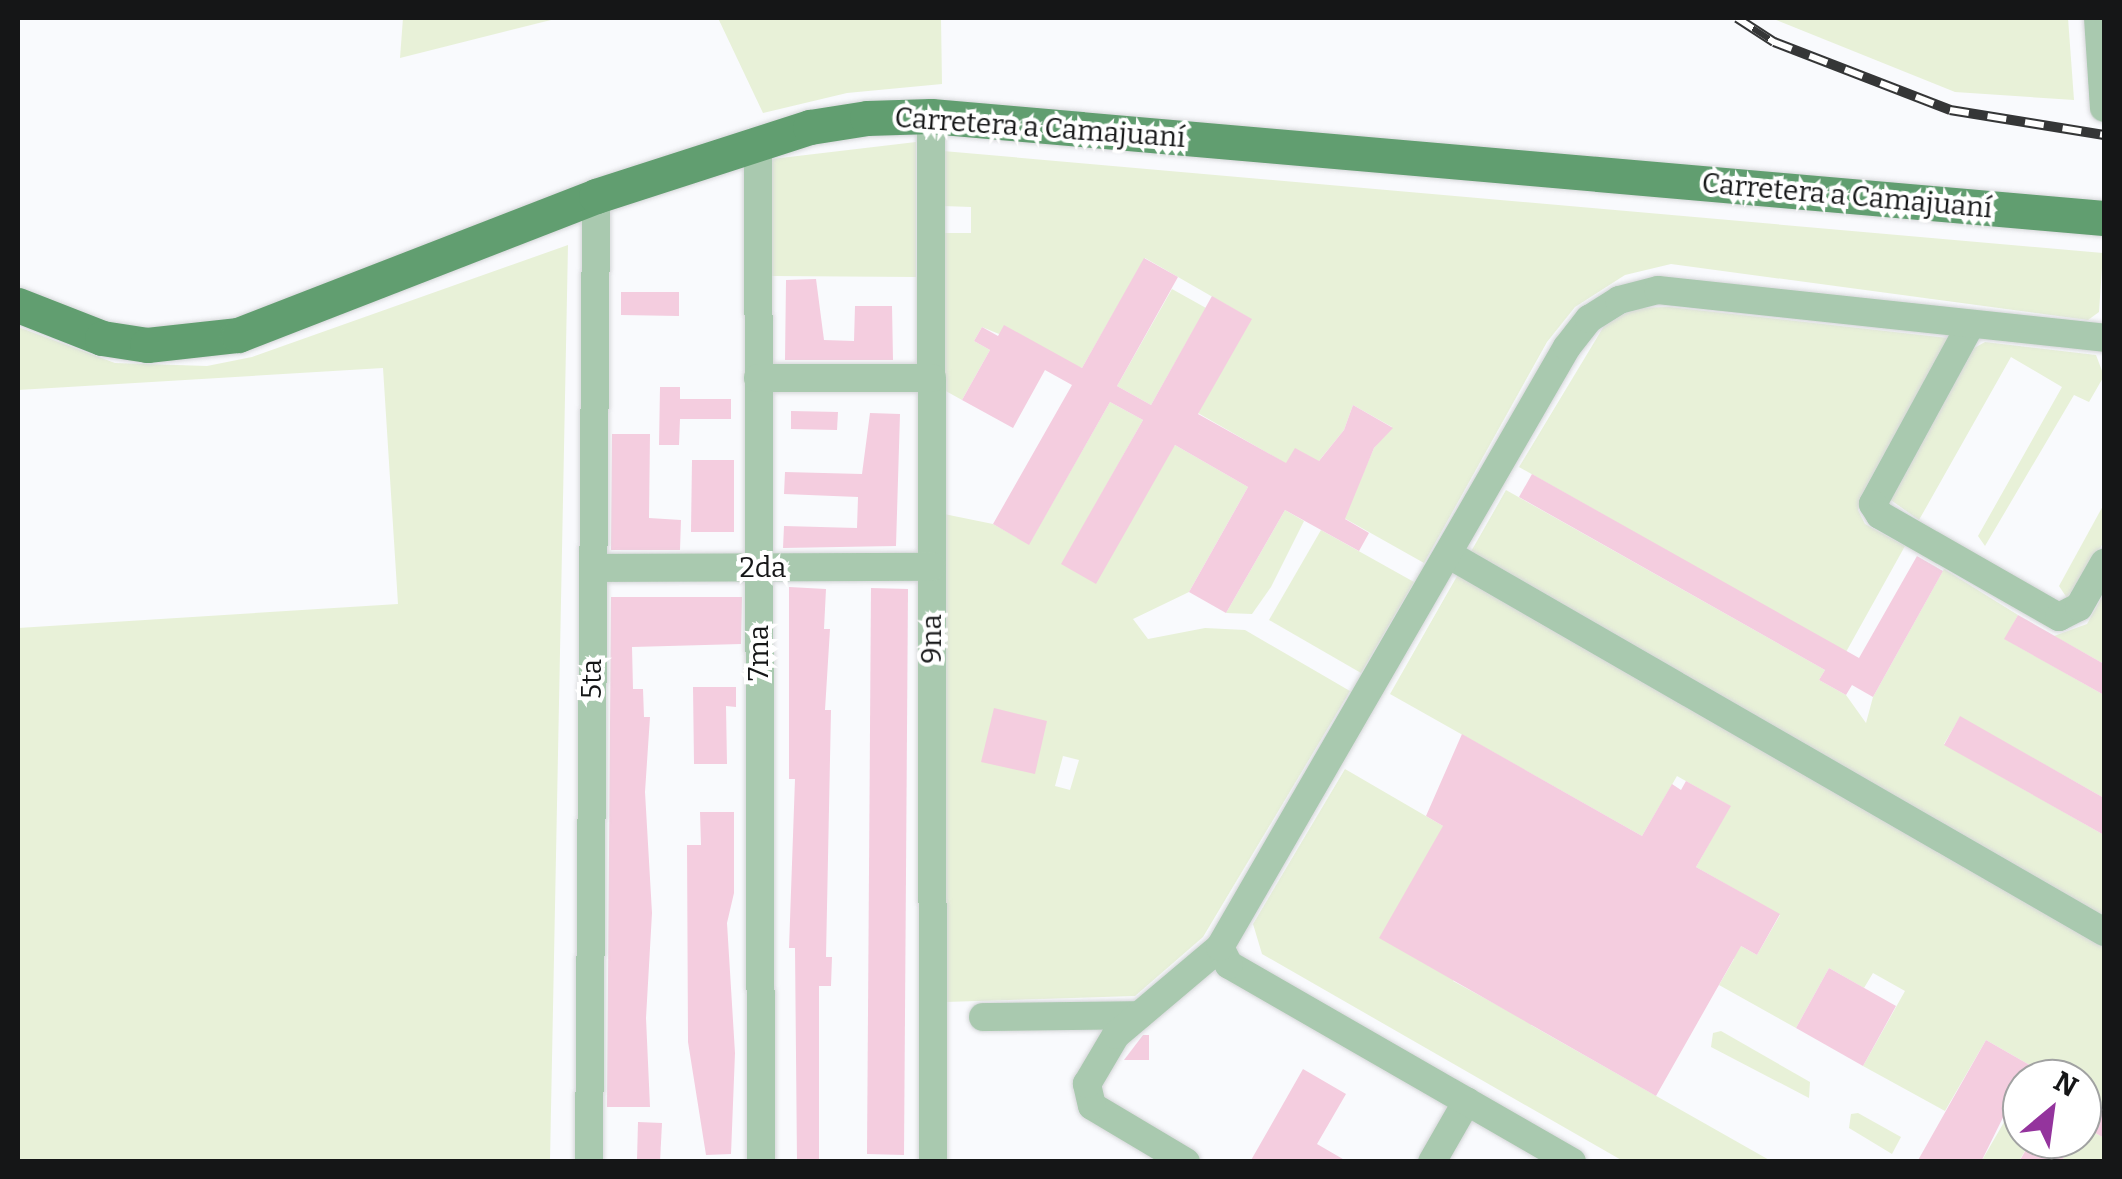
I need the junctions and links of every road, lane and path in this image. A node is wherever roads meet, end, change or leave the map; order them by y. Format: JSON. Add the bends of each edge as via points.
{"nodes":[{"id":1,"x":2098,"y":18,"type":"edge"},
{"id":2,"x":2104,"y":108,"type":"edge"},
{"id":3,"x":931,"y":116,"type":"junction"},
{"id":4,"x":758,"y":144,"type":"junction"},
{"id":5,"x":596,"y":196,"type":"junction"},
{"id":6,"x":2104,"y":218,"type":"edge"},
{"id":7,"x":18,"y":305,"type":"edge"},
{"id":8,"x":1971,"y":324,"type":"junction"},
{"id":9,"x":2104,"y":338,"type":"edge"},
{"id":10,"x":758,"y":378,"type":"junction"},
{"id":11,"x":932,"y":378,"type":"junction"},
{"id":12,"x":1448,"y":554,"type":"junction"},
{"id":13,"x":2104,"y":563,"type":"edge"},
{"id":14,"x":932,"y":567,"type":"junction"},
{"id":15,"x":593,"y":568,"type":"junction"},
{"id":16,"x":759,"y":568,"type":"junction"},
{"id":17,"x":2104,"y":932,"type":"edge"},
{"id":18,"x":1220,"y":947,"type":"junction"},
{"id":19,"x":1139,"y":1016,"type":"junction"},
{"id":20,"x":984,"y":1017,"type":"dead end"},
{"id":21,"x":1467,"y":1101,"type":"junction"},
{"id":22,"x":588,"y":1162,"type":"edge"},
{"id":23,"x":761,"y":1162,"type":"edge"},
{"id":24,"x":933,"y":1162,"type":"edge"},
{"id":25,"x":1186,"y":1162,"type":"edge"},
{"id":26,"x":1432,"y":1162,"type":"edge"},
{"id":27,"x":1572,"y":1162,"type":"edge"}],
"edges":[{"from":1,"to":2,"type":"street"},
{"from":3,"to":4,"type":"main road","name":"Carretera a Camajuaní","via":[[867,118]]},
{"from":3,"to":6,"type":"main road","name":"Carretera a Camajuaní"},
{"from":3,"to":11,"type":"street","name":"9na"},
{"from":4,"to":5,"type":"main road","name":"Carretera a Camajuaní"},
{"from":4,"to":10,"type":"street","name":"7ma"},
{"from":5,"to":7,"type":"main road","name":"Carretera a Camajuaní","via":[[238,336],[147,345],[72,330]]},
{"from":5,"to":15,"type":"street","name":"5ta"},
{"from":8,"to":9,"type":"street"},
{"from":8,"to":12,"type":"street","via":[[1658,290],[1619,300],[1589,319],[1567,347]]},
{"from":8,"to":13,"type":"street","via":[[1873,504],[1880,515],[2059,617],[2080,607]]},
{"from":10,"to":11,"type":"street"},
{"from":10,"to":16,"type":"street","name":"7ma"},
{"from":11,"to":14,"type":"street","name":"9na"},
{"from":12,"to":17,"type":"street"},
{"from":12,"to":18,"type":"street"},
{"from":14,"to":16,"type":"street","name":"2da"},
{"from":14,"to":24,"type":"street","name":"9na"},
{"from":15,"to":16,"type":"street","name":"2da"},
{"from":15,"to":22,"type":"street","name":"5ta"},
{"from":16,"to":23,"type":"street","name":"7ma"},
{"from":18,"to":19,"type":"street"},
{"from":18,"to":21,"type":"street","via":[[1229,965]]},
{"from":19,"to":20,"type":"street"},
{"from":19,"to":25,"type":"street","via":[[1116,1035],[1087,1084],[1092,1106]]},
{"from":21,"to":26,"type":"street"},
{"from":21,"to":27,"type":"street"}]}
